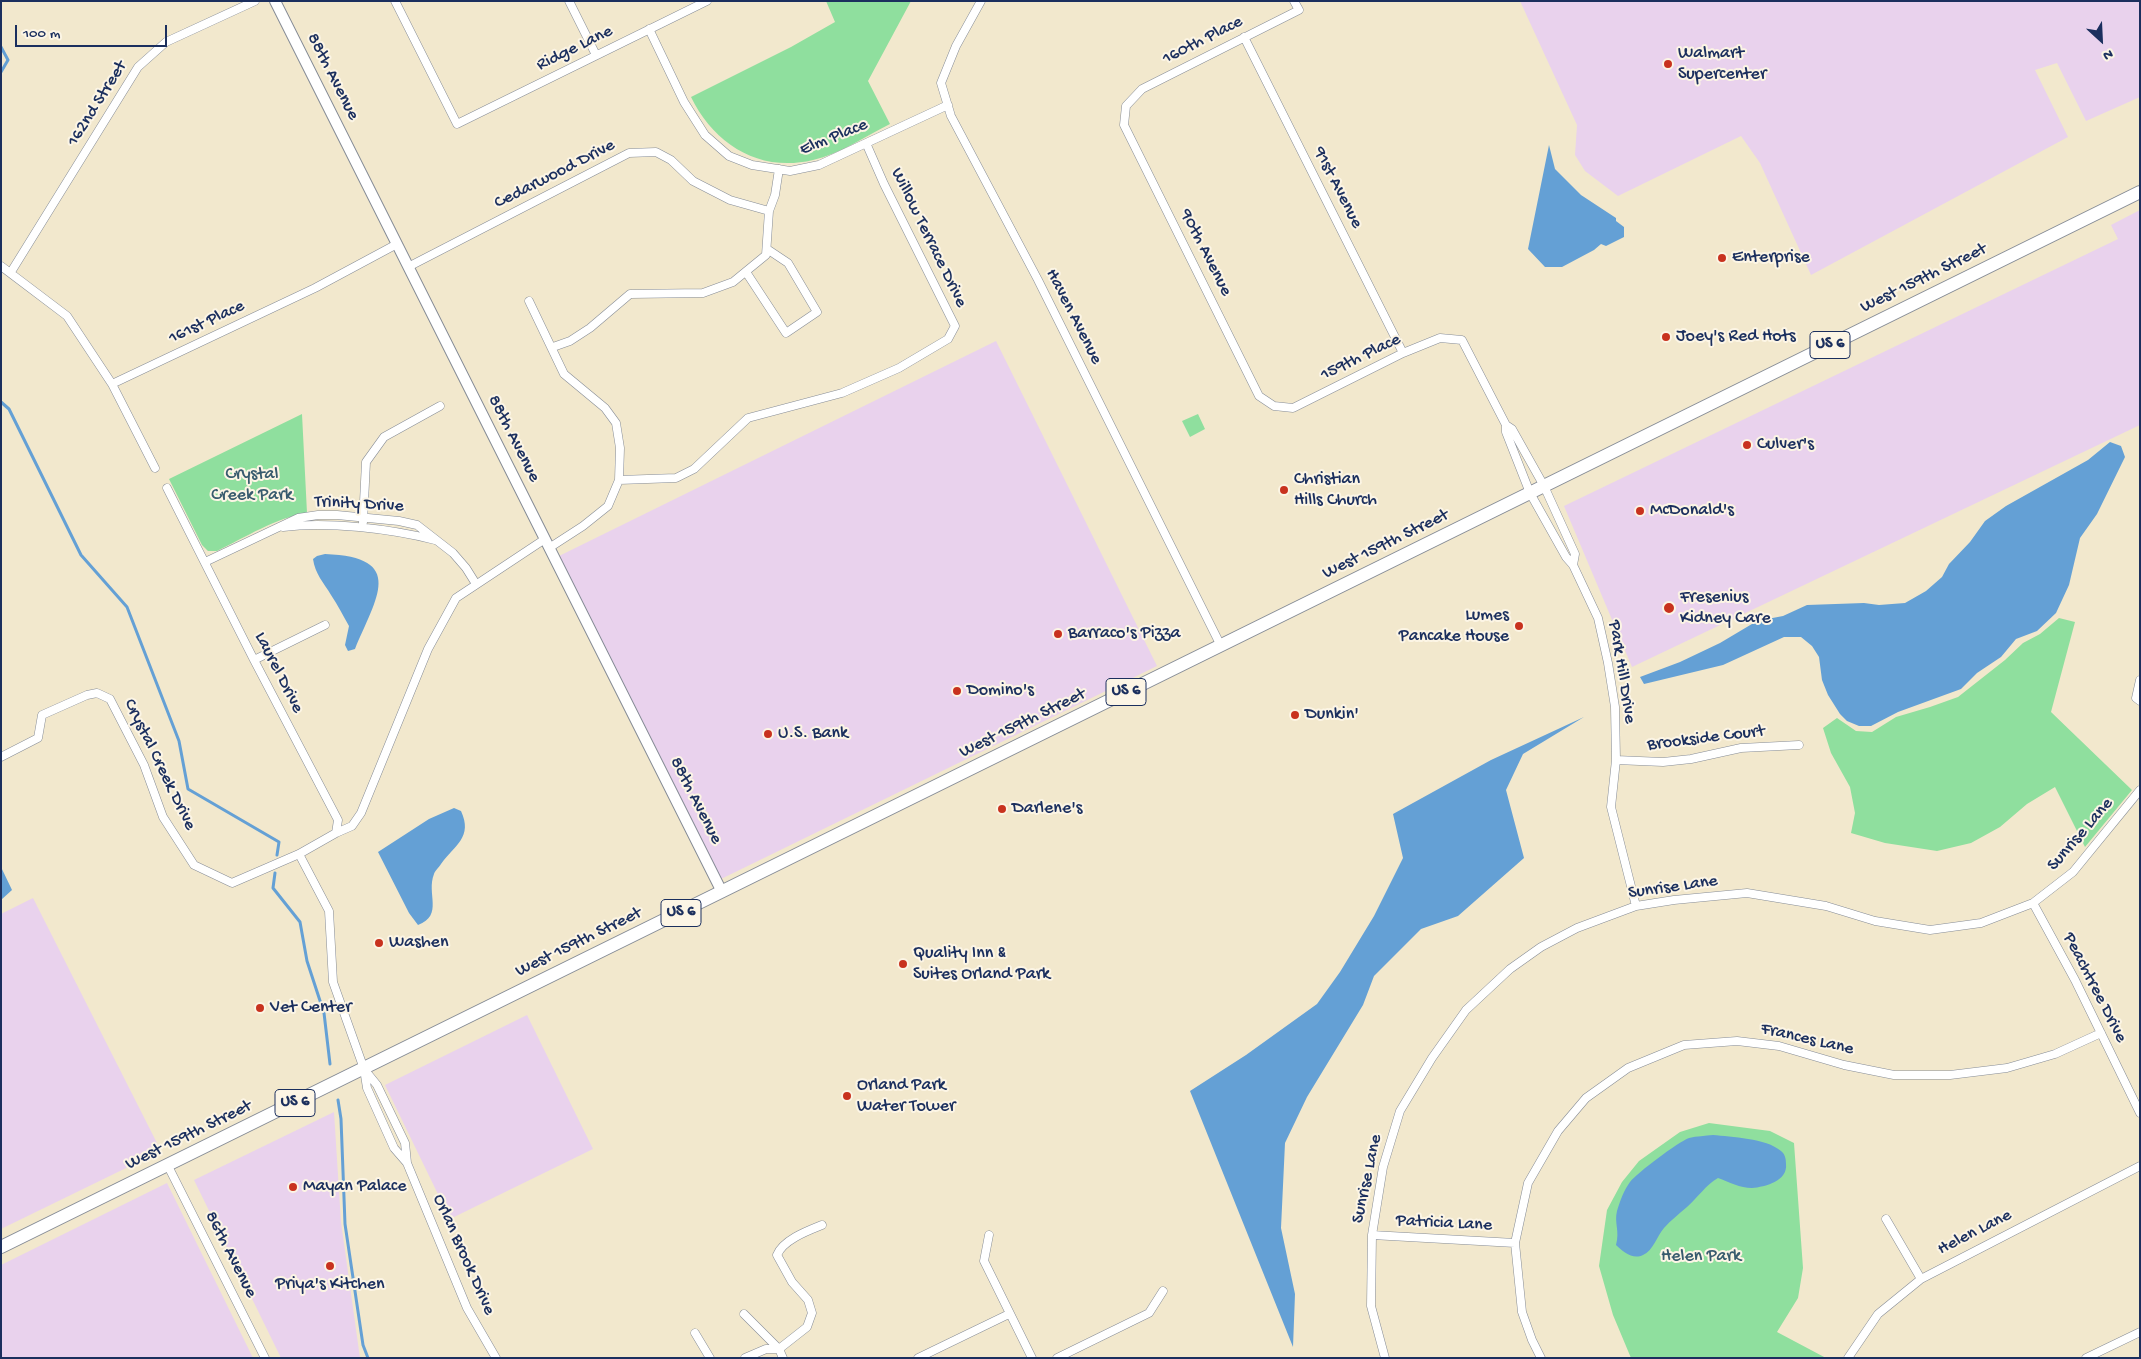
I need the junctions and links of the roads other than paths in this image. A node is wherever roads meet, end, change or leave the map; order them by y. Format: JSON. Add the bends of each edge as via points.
{"nodes":[{"id":1,"x":255,"y":1,"type":"edge"},
{"id":2,"x":275,"y":1,"type":"edge"},
{"id":3,"x":395,"y":1,"type":"edge"},
{"id":4,"x":569,"y":1,"type":"edge"},
{"id":5,"x":707,"y":1,"type":"edge"},
{"id":6,"x":981,"y":1,"type":"edge"},
{"id":7,"x":1294,"y":1,"type":"edge"},
{"id":8,"x":649,"y":29,"type":"junction"},
{"id":9,"x":1244,"y":37,"type":"junction"},
{"id":10,"x":596,"y":56,"type":"junction"},
{"id":11,"x":948,"y":104,"type":"junction"},
{"id":12,"x":1126,"y":106,"type":"joint"},
{"id":13,"x":866,"y":142,"type":"junction"},
{"id":14,"x":779,"y":169,"type":"junction"},
{"id":15,"x":2140,"y":192,"type":"edge"},
{"id":16,"x":769,"y":211,"type":"junction"},
{"id":17,"x":397,"y":244,"type":"junction"},
{"id":18,"x":767,"y":249,"type":"junction"},
{"id":19,"x":1,"y":266,"type":"edge"},
{"id":20,"x":408,"y":267,"type":"junction"},
{"id":21,"x":11,"y":272,"type":"junction"},
{"id":22,"x":746,"y":272,"type":"junction"},
{"id":23,"x":529,"y":301,"type":"dead end"},
{"id":24,"x":552,"y":347,"type":"junction"},
{"id":25,"x":1403,"y":354,"type":"junction"},
{"id":26,"x":112,"y":384,"type":"junction"},
{"id":27,"x":440,"y":406,"type":"dead end"},
{"id":28,"x":1274,"y":406,"type":"joint"},
{"id":29,"x":1506,"y":425,"type":"junction"},
{"id":30,"x":155,"y":468,"type":"dead end"},
{"id":31,"x":619,"y":480,"type":"junction"},
{"id":32,"x":1544,"y":486,"type":"junction"},
{"id":33,"x":167,"y":488,"type":"dead end"},
{"id":34,"x":1530,"y":493,"type":"junction"},
{"id":35,"x":363,"y":517,"type":"junction"},
{"id":36,"x":274,"y":529,"type":"junction"},
{"id":37,"x":362,"y":529,"type":"junction"},
{"id":38,"x":440,"y":541,"type":"junction"},
{"id":39,"x":547,"y":543,"type":"junction"},
{"id":40,"x":205,"y":562,"type":"junction"},
{"id":41,"x":1573,"y":565,"type":"junction"},
{"id":42,"x":476,"y":584,"type":"junction"},
{"id":43,"x":325,"y":625,"type":"dead end"},
{"id":44,"x":1221,"y":646,"type":"junction"},
{"id":45,"x":254,"y":660,"type":"junction"},
{"id":46,"x":2140,"y":680,"type":"edge"},
{"id":47,"x":2140,"y":702,"type":"edge"},
{"id":48,"x":1799,"y":745,"type":"dead end"},
{"id":49,"x":1,"y":757,"type":"edge"},
{"id":50,"x":1616,"y":760,"type":"junction"},
{"id":51,"x":2140,"y":790,"type":"edge"},
{"id":52,"x":336,"y":832,"type":"junction"},
{"id":53,"x":298,"y":854,"type":"junction"},
{"id":54,"x":722,"y":892,"type":"junction"},
{"id":55,"x":2033,"y":903,"type":"junction"},
{"id":56,"x":1636,"y":906,"type":"junction"},
{"id":57,"x":2101,"y":1033,"type":"junction"},
{"id":58,"x":364,"y":1069,"type":"junction"},
{"id":59,"x":2140,"y":1114,"type":"edge"},
{"id":60,"x":168,"y":1166,"type":"junction"},
{"id":61,"x":2140,"y":1166,"type":"edge"},
{"id":62,"x":1886,"y":1219,"type":"dead end"},
{"id":63,"x":822,"y":1225,"type":"dead end"},
{"id":64,"x":989,"y":1235,"type":"dead end"},
{"id":65,"x":1372,"y":1235,"type":"junction"},
{"id":66,"x":1515,"y":1244,"type":"junction"},
{"id":67,"x":1,"y":1247,"type":"edge"},
{"id":68,"x":1921,"y":1279,"type":"junction"},
{"id":69,"x":1163,"y":1291,"type":"dead end"},
{"id":70,"x":744,"y":1314,"type":"dead end"},
{"id":71,"x":1009,"y":1314,"type":"junction"},
{"id":72,"x":2140,"y":1332,"type":"edge"},
{"id":73,"x":695,"y":1333,"type":"dead end"},
{"id":74,"x":779,"y":1349,"type":"junction"},
{"id":75,"x":265,"y":1358,"type":"edge"},
{"id":76,"x":496,"y":1358,"type":"edge"},
{"id":77,"x":710,"y":1358,"type":"edge"},
{"id":78,"x":746,"y":1358,"type":"edge"},
{"id":79,"x":783,"y":1358,"type":"edge"},
{"id":80,"x":918,"y":1358,"type":"edge"},
{"id":81,"x":1032,"y":1358,"type":"edge"},
{"id":82,"x":1057,"y":1358,"type":"edge"},
{"id":83,"x":1385,"y":1358,"type":"edge"},
{"id":84,"x":1541,"y":1358,"type":"edge"},
{"id":85,"x":1848,"y":1358,"type":"edge"},
{"id":86,"x":2086,"y":1358,"type":"edge"}],
"edges":[{"from":1,"to":21,"type":"street","name":"162nd Street","via":[[166,42],[138,67]]},
{"from":2,"to":17,"type":"street","name":"88th Avenue"},
{"from":3,"to":10,"type":"street","name":"Ridge Lane","via":[[456,124]]},
{"from":4,"to":10,"type":"street"},
{"from":5,"to":8,"type":"street","name":"Ridge Lane"},
{"from":6,"to":11,"type":"street","name":"Haven Avenue","via":[[956,46],[942,83]]},
{"from":7,"to":9,"type":"street","name":"160th Place","via":[[1299,10]]},
{"from":8,"to":10,"type":"street","name":"Ridge Lane"},
{"from":8,"to":14,"type":"street","name":"Elm Place","via":[[684,102],[705,135],[729,156],[752,165]]},
{"from":9,"to":12,"type":"street","name":"160th Place","via":[[1142,89]]},
{"from":9,"to":25,"type":"street","name":"91st Avenue"},
{"from":11,"to":13,"type":"street","name":"Elm Place"},
{"from":11,"to":44,"type":"street","name":"Haven Avenue","via":[[951,116],[1038,280]]},
{"from":12,"to":28,"type":"street","name":"90th Avenue","via":[[1124,125],[1260,396]]},
{"from":13,"to":14,"type":"street","name":"Elm Place","via":[[818,165],[790,171]]},
{"from":13,"to":31,"type":"street","name":"Willow Terrace Drive","via":[[955,326],[948,339],[898,368],[842,393],[748,418],[694,470],[676,478]]},
{"from":14,"to":16,"type":"street"},
{"from":15,"to":32,"type":"main road","name":"West 159th Street","number":"US 6"},
{"from":16,"to":18,"type":"street"},
{"from":16,"to":20,"type":"street","name":"Cedarwood Drive","via":[[730,200],[693,181],[671,160],[656,152],[629,153]]},
{"from":17,"to":20,"type":"street","name":"88th Avenue"},
{"from":17,"to":26,"type":"street","name":"161st Place","via":[[315,288]]},
{"from":18,"to":22,"type":"street","via":[[766,255]]},
{"from":18,"to":22,"type":"street","via":[[788,263],[817,312],[786,333]]},
{"from":19,"to":21,"type":"street"},
{"from":20,"to":39,"type":"street","name":"88th Avenue"},
{"from":21,"to":26,"type":"street","via":[[67,316]]},
{"from":22,"to":24,"type":"street","via":[[733,282],[704,293],[630,294],[590,328],[570,341]]},
{"from":23,"to":24,"type":"street"},
{"from":24,"to":31,"type":"street","via":[[564,374],[605,408],[616,423],[620,448]]},
{"from":25,"to":28,"type":"street","name":"159th Place","via":[[1293,408]]},
{"from":25,"to":29,"type":"street","name":"159th Place","via":[[1440,338],[1462,340]]},
{"from":26,"to":30,"type":"street"},
{"from":27,"to":35,"type":"street","via":[[384,437],[366,462]]},
{"from":29,"to":32,"type":"street","via":[[1512,429]]},
{"from":29,"to":34,"type":"street"},
{"from":31,"to":39,"type":"street","via":[[608,506],[583,526]]},
{"from":32,"to":34,"type":"main road","name":"West 159th Street","number":"US 6"},
{"from":32,"to":41,"type":"street","name":"Park Hill Drive","via":[[1575,554]]},
{"from":33,"to":40,"type":"street","name":"Laurel Drive"},
{"from":34,"to":41,"type":"street","name":"Park Hill Drive"},
{"from":34,"to":44,"type":"main road","name":"West 159th Street","number":"US 6"},
{"from":35,"to":36,"type":"street","name":"Trinity Drive","via":[[318,515],[298,518]]},
{"from":35,"to":37,"type":"street"},
{"from":35,"to":38,"type":"street","name":"Trinity Drive","via":[[417,525]]},
{"from":36,"to":37,"type":"street","name":"Trinity Drive","via":[[298,525]]},
{"from":36,"to":40,"type":"street","name":"Trinity Drive"},
{"from":37,"to":38,"type":"street","name":"Trinity Drive"},
{"from":38,"to":42,"type":"street","name":"Trinity Drive","via":[[466,568]]},
{"from":39,"to":42,"type":"street"},
{"from":39,"to":54,"type":"street","name":"88th Avenue"},
{"from":40,"to":45,"type":"street","name":"Laurel Drive"},
{"from":41,"to":50,"type":"street","name":"Park Hill Drive","via":[[1598,618],[1608,663],[1615,707]]},
{"from":42,"to":52,"type":"street","via":[[456,598],[428,649],[361,813],[352,826]]},
{"from":43,"to":45,"type":"street"},
{"from":44,"to":54,"type":"main road","name":"West 159th Street","number":"US 6"},
{"from":45,"to":52,"type":"street","name":"Laurel Drive","via":[[338,820]]},
{"from":46,"to":47,"type":"street","via":[[2136,698]]},
{"from":48,"to":50,"type":"street","name":"Brookside Court","via":[[1742,748],[1663,762]]},
{"from":49,"to":53,"type":"street","name":"Crystal Creek Drive","via":[[38,738],[42,715],[97,693],[110,699],[144,765],[163,817],[194,865],[232,883]]},
{"from":50,"to":56,"type":"street","name":"Park Hill Drive","via":[[1612,807]]},
{"from":51,"to":55,"type":"street","name":"Sunrise Lane","via":[[2074,872]]},
{"from":52,"to":53,"type":"street"},
{"from":53,"to":58,"type":"street","name":"Orlan Brook Drive","via":[[329,911],[333,982]]},
{"from":54,"to":58,"type":"main road","name":"West 159th Street","number":"US 6"},
{"from":55,"to":56,"type":"street","name":"Sunrise Lane","via":[[1981,923],[1930,930],[1876,921],[1826,906],[1748,893]]},
{"from":55,"to":57,"type":"street","name":"Peachtree Drive"},
{"from":56,"to":65,"type":"street","name":"Sunrise Lane","via":[[1577,928],[1541,948],[1510,969],[1466,1010],[1400,1111],[1384,1167]]},
{"from":57,"to":59,"type":"street","name":"Peachtree Drive"},
{"from":57,"to":66,"type":"street","name":"Frances Lane","via":[[2055,1054],[2007,1068],[1950,1076],[1894,1075],[1844,1065],[1779,1046],[1737,1041],[1684,1045],[1628,1068],[1580,1105],[1558,1131],[1528,1183]]},
{"from":58,"to":60,"type":"main road","name":"West 159th Street","number":"US 6"},
{"from":58,"to":76,"type":"street","name":"Orlan Brook Drive","via":[[377,1085],[405,1143],[407,1164],[467,1308]]},
{"from":60,"to":67,"type":"main road","name":"West 159th Street","number":"US 6"},
{"from":60,"to":75,"type":"street","name":"86th Avenue"},
{"from":61,"to":68,"type":"street","name":"Helen Lane"},
{"from":62,"to":68,"type":"street"},
{"from":63,"to":74,"type":"street","via":[[794,1238],[777,1255],[792,1282],[808,1300],[812,1313],[806,1327]]},
{"from":64,"to":71,"type":"street","via":[[984,1261]]},
{"from":65,"to":66,"type":"street","name":"Patricia Lane"},
{"from":65,"to":83,"type":"street","name":"Sunrise Lane","via":[[1371,1306]]},
{"from":66,"to":84,"type":"street","name":"Frances Lane","via":[[1522,1312]]},
{"from":68,"to":85,"type":"street","name":"Helen Lane","via":[[1878,1314]]},
{"from":69,"to":82,"type":"street","via":[[1149,1312]]},
{"from":70,"to":74,"type":"street"},
{"from":71,"to":80,"type":"street"},
{"from":71,"to":81,"type":"street"},
{"from":72,"to":86,"type":"street"},
{"from":73,"to":77,"type":"street"},
{"from":74,"to":78,"type":"street","via":[[766,1349]]},
{"from":74,"to":79,"type":"street"}]}
